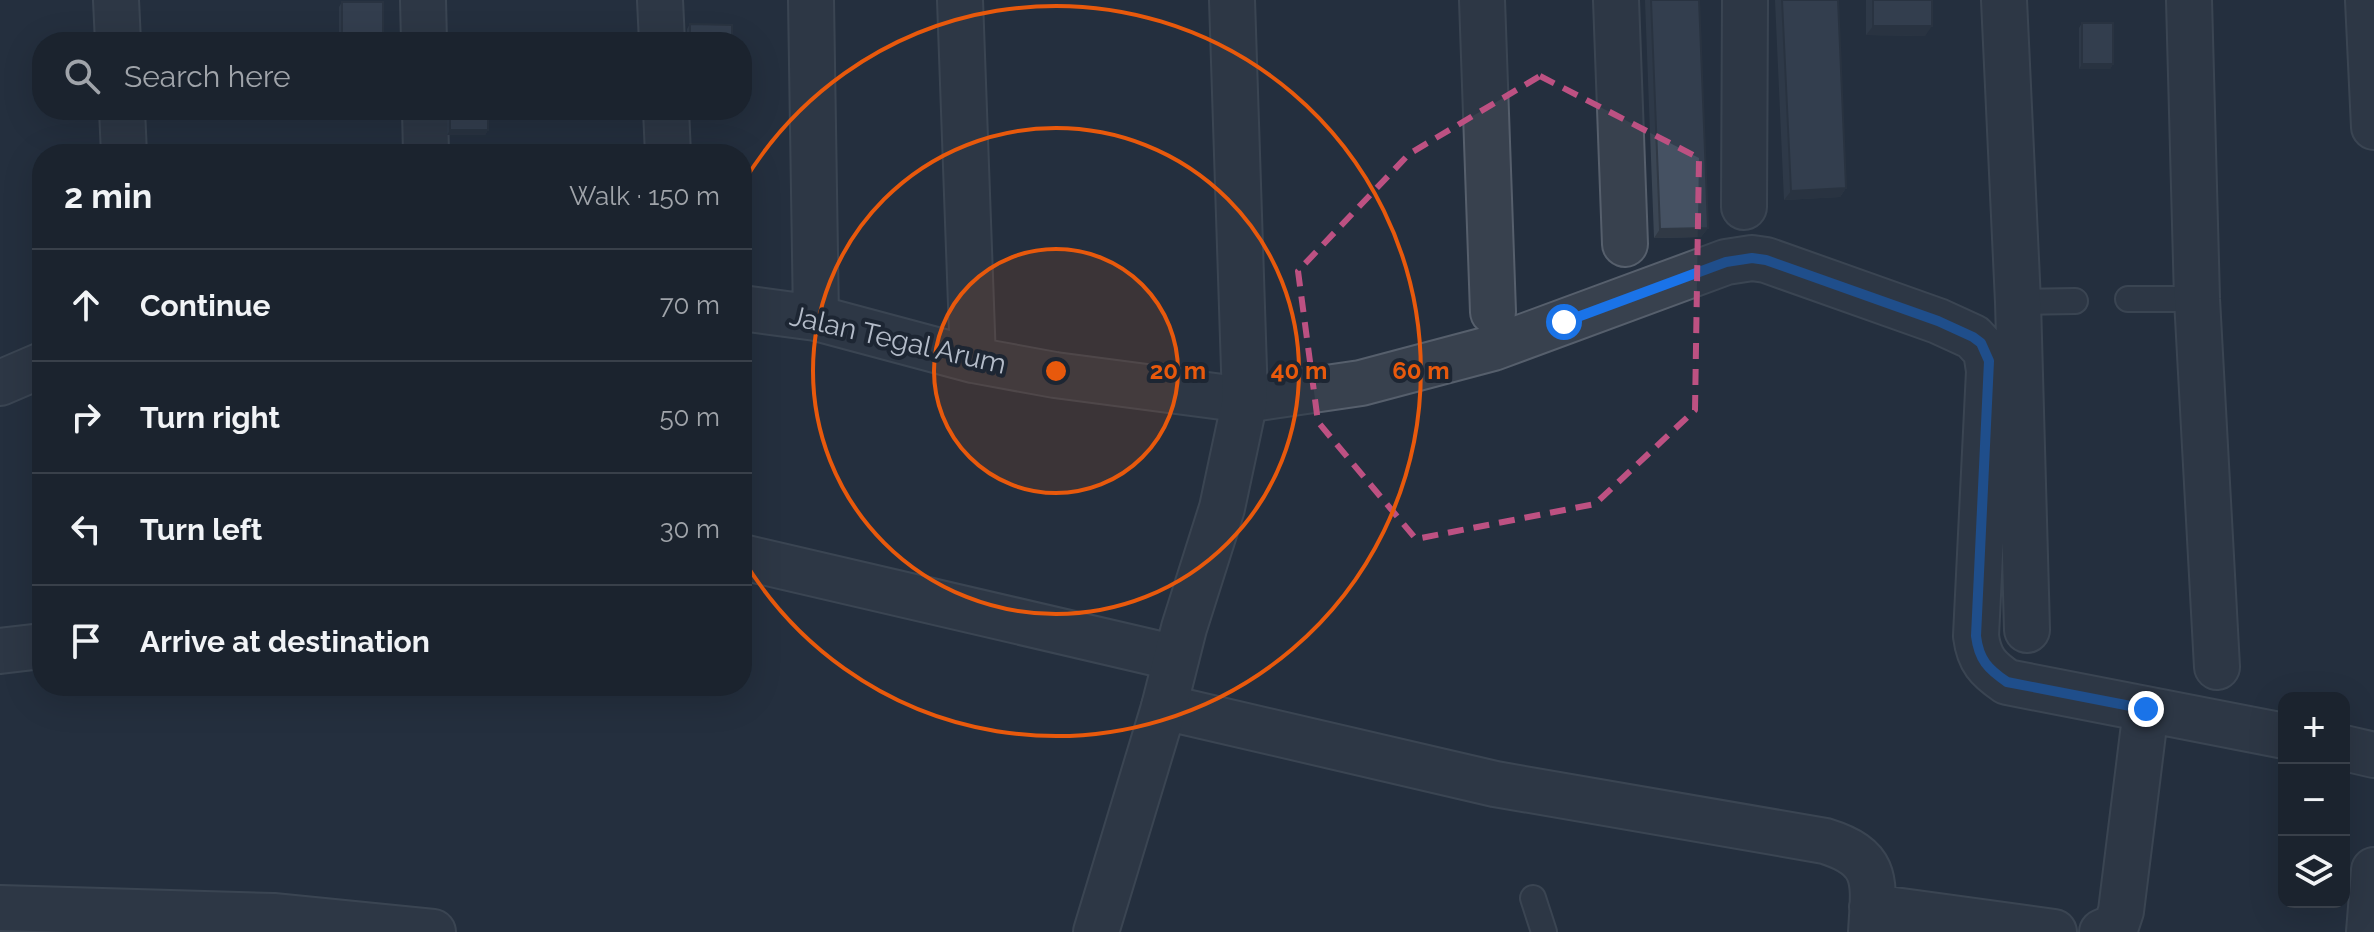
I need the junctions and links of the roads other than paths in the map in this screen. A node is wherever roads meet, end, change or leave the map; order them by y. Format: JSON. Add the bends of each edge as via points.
{"nodes":[{"id":1,"x":116,"y":0,"type":"edge"},
{"id":2,"x":423,"y":0,"type":"edge"},
{"id":3,"x":660,"y":0,"type":"edge"},
{"id":4,"x":811,"y":0,"type":"edge"},
{"id":5,"x":960,"y":0,"type":"edge"},
{"id":6,"x":1232,"y":0,"type":"edge"},
{"id":7,"x":1482,"y":0,"type":"edge"},
{"id":8,"x":1616,"y":0,"type":"edge"},
{"id":9,"x":1745,"y":0,"type":"edge"},
{"id":10,"x":2004,"y":0,"type":"edge"},
{"id":11,"x":2189,"y":0,"type":"edge"},
{"id":12,"x":2368,"y":0,"type":"edge"},
{"id":13,"x":118,"y":32,"type":"edge"},
{"id":14,"x":424,"y":32,"type":"edge"},
{"id":15,"x":662,"y":32,"type":"edge"},
{"id":16,"x":122,"y":120,"type":"edge"},
{"id":17,"x":425,"y":120,"type":"edge"},
{"id":18,"x":666,"y":120,"type":"edge"},
{"id":19,"x":2374,"y":127,"type":"edge"},
{"id":20,"x":124,"y":144,"type":"edge"},
{"id":21,"x":426,"y":144,"type":"edge"},
{"id":22,"x":668,"y":144,"type":"edge"},
{"id":23,"x":1744,"y":207,"type":"dead end"},
{"id":24,"x":1625,"y":244,"type":"dead end"},
{"id":25,"x":2128,"y":299,"type":"dead end"},
{"id":26,"x":2197,"y":299,"type":"junction"},
{"id":27,"x":2075,"y":301,"type":"dead end"},
{"id":28,"x":2018,"y":302,"type":"junction"},
{"id":29,"x":752,"y":309,"type":"edge"},
{"id":30,"x":1493,"y":312,"type":"dead end"},
{"id":31,"x":816,"y":318,"type":"junction"},
{"id":32,"x":973,"y":360,"type":"junction"},
{"id":33,"x":32,"y":369,"type":"edge"},
{"id":34,"x":0,"y":383,"type":"edge"},
{"id":35,"x":1245,"y":400,"type":"junction"},
{"id":36,"x":752,"y":559,"type":"edge"},
{"id":37,"x":2027,"y":630,"type":"dead end"},
{"id":38,"x":32,"y":647,"type":"edge"},
{"id":39,"x":0,"y":651,"type":"edge"},
{"id":40,"x":1176,"y":658,"type":"junction"},
{"id":41,"x":2217,"y":667,"type":"dead end"},
{"id":42,"x":1164,"y":707,"type":"junction"},
{"id":43,"x":2146,"y":709,"type":"junction"},
{"id":44,"x":2278,"y":735,"type":"edge"},
{"id":45,"x":2350,"y":749,"type":"edge"},
{"id":46,"x":2374,"y":755,"type":"edge"},
{"id":47,"x":2374,"y":870,"type":"edge"},
{"id":48,"x":1533,"y":898,"type":"dead end"},
{"id":49,"x":0,"y":908,"type":"edge"},
{"id":50,"x":1872,"y":920,"type":"edge"},
{"id":51,"x":433,"y":932,"type":"edge"},
{"id":52,"x":1096,"y":932,"type":"edge"},
{"id":53,"x":1544,"y":932,"type":"edge"},
{"id":54,"x":2054,"y":932,"type":"edge"},
{"id":55,"x":2102,"y":932,"type":"edge"},
{"id":56,"x":2369,"y":932,"type":"edge"}],
"edges":[{"from":1,"to":13,"type":"street"},
{"from":2,"to":14,"type":"street"},
{"from":3,"to":15,"type":"street"},
{"from":4,"to":31,"type":"street"},
{"from":5,"to":32,"type":"street"},
{"from":6,"to":35,"type":"street"},
{"from":7,"to":30,"type":"street"},
{"from":8,"to":24,"type":"street"},
{"from":9,"to":23,"type":"street"},
{"from":10,"to":28,"type":"street"},
{"from":11,"to":26,"type":"street"},
{"from":12,"to":19,"type":"street"},
{"from":16,"to":20,"type":"street"},
{"from":17,"to":21,"type":"street"},
{"from":18,"to":22,"type":"street"},
{"from":25,"to":26,"type":"lane"},
{"from":26,"to":41,"type":"street"},
{"from":27,"to":28,"type":"lane"},
{"from":28,"to":37,"type":"street"},
{"from":29,"to":31,"type":"street","name":"Jalan Tegal Arum"},
{"from":31,"to":32,"type":"street","name":"Jalan Tegal Arum"},
{"from":32,"to":35,"type":"street","name":"Jalan Tegal Arum"},
{"from":33,"to":34,"type":"street"},
{"from":35,"to":40,"type":"street","via":[[1222,508]]},
{"from":35,"to":43,"type":"street","name":"Jalan Tegal Arum","via":[[1427,367],[1726,262],[1766,260],[1938,321],[1981,343],[1989,371],[1978,655],[2007,682]]},
{"from":36,"to":40,"type":"street"},
{"from":38,"to":39,"type":"street"},
{"from":40,"to":42,"type":"street"},
{"from":42,"to":50,"type":"street","via":[[1495,784],[1845,847],[1866,863],[1870,873]]},
{"from":42,"to":52,"type":"street"},
{"from":43,"to":44,"type":"street"},
{"from":43,"to":55,"type":"street","via":[[2121,911],[2116,926]]},
{"from":45,"to":46,"type":"street"},
{"from":47,"to":56,"type":"street"},
{"from":48,"to":53,"type":"lane"},
{"from":49,"to":51,"type":"street","via":[[273,916]]},
{"from":50,"to":54,"type":"street"}]}
